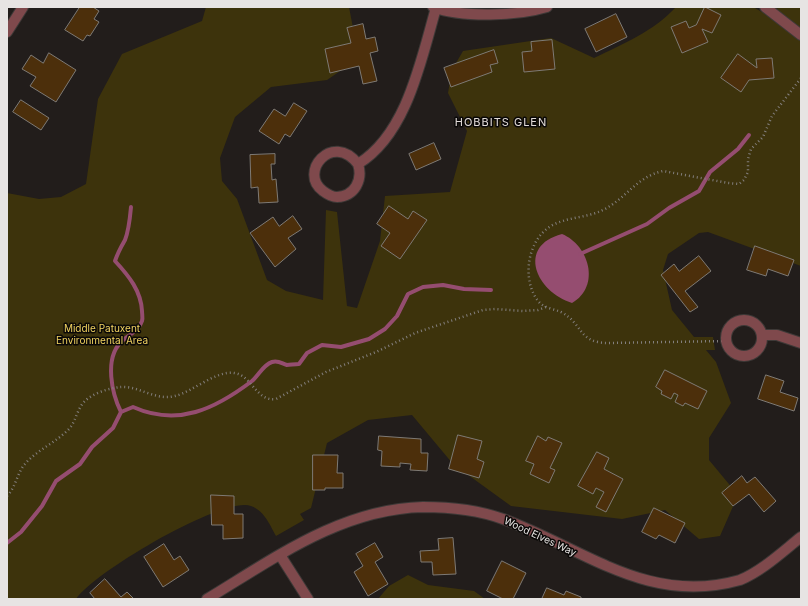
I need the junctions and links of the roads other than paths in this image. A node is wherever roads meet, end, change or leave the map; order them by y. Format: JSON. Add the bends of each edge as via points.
{"nodes":[{"id":1,"x":23,"y":7,"type":"edge"},
{"id":2,"x":547,"y":7,"type":"edge"},
{"id":3,"x":765,"y":7,"type":"edge"},
{"id":4,"x":434,"y":8,"type":"edge"},
{"id":5,"x":7,"y":32,"type":"edge"},
{"id":6,"x":801,"y":35,"type":"edge"},
{"id":7,"x":358,"y":164,"type":"junction"},
{"id":8,"x":762,"y":335,"type":"junction"},
{"id":9,"x":801,"y":343,"type":"edge"},
{"id":10,"x":801,"y":537,"type":"edge"},
{"id":11,"x":280,"y":555,"type":"junction"},
{"id":12,"x":207,"y":599,"type":"edge"},
{"id":13,"x":308,"y":599,"type":"edge"}],
"edges":[{"from":1,"to":5,"type":"street"},
{"from":2,"to":4,"type":"street","via":[[506,13],[458,12]]},
{"from":3,"to":6,"type":"street"},
{"from":4,"to":7,"type":"street","via":[[422,59],[403,109],[379,147]]},
{"from":7,"to":7,"type":"street","via":[[344,152],[329,153],[317,164],[314,174],[316,184],[328,195],[346,195],[358,184]]},
{"from":8,"to":8,"type":"street","via":[[756,325],[744,320],[728,329],[726,341],[733,353],[747,356],[759,349]]},
{"from":8,"to":9,"type":"street","via":[[777,336]]},
{"from":10,"to":11,"type":"street","name":"Wood Elves Way","via":[[741,580],[706,591],[682,592],[661,591],[637,584],[514,524],[479,512],[452,508],[395,509],[363,516],[306,539]]},
{"from":11,"to":12,"type":"street","name":"Wood Elves Way"},
{"from":11,"to":13,"type":"street"}]}
